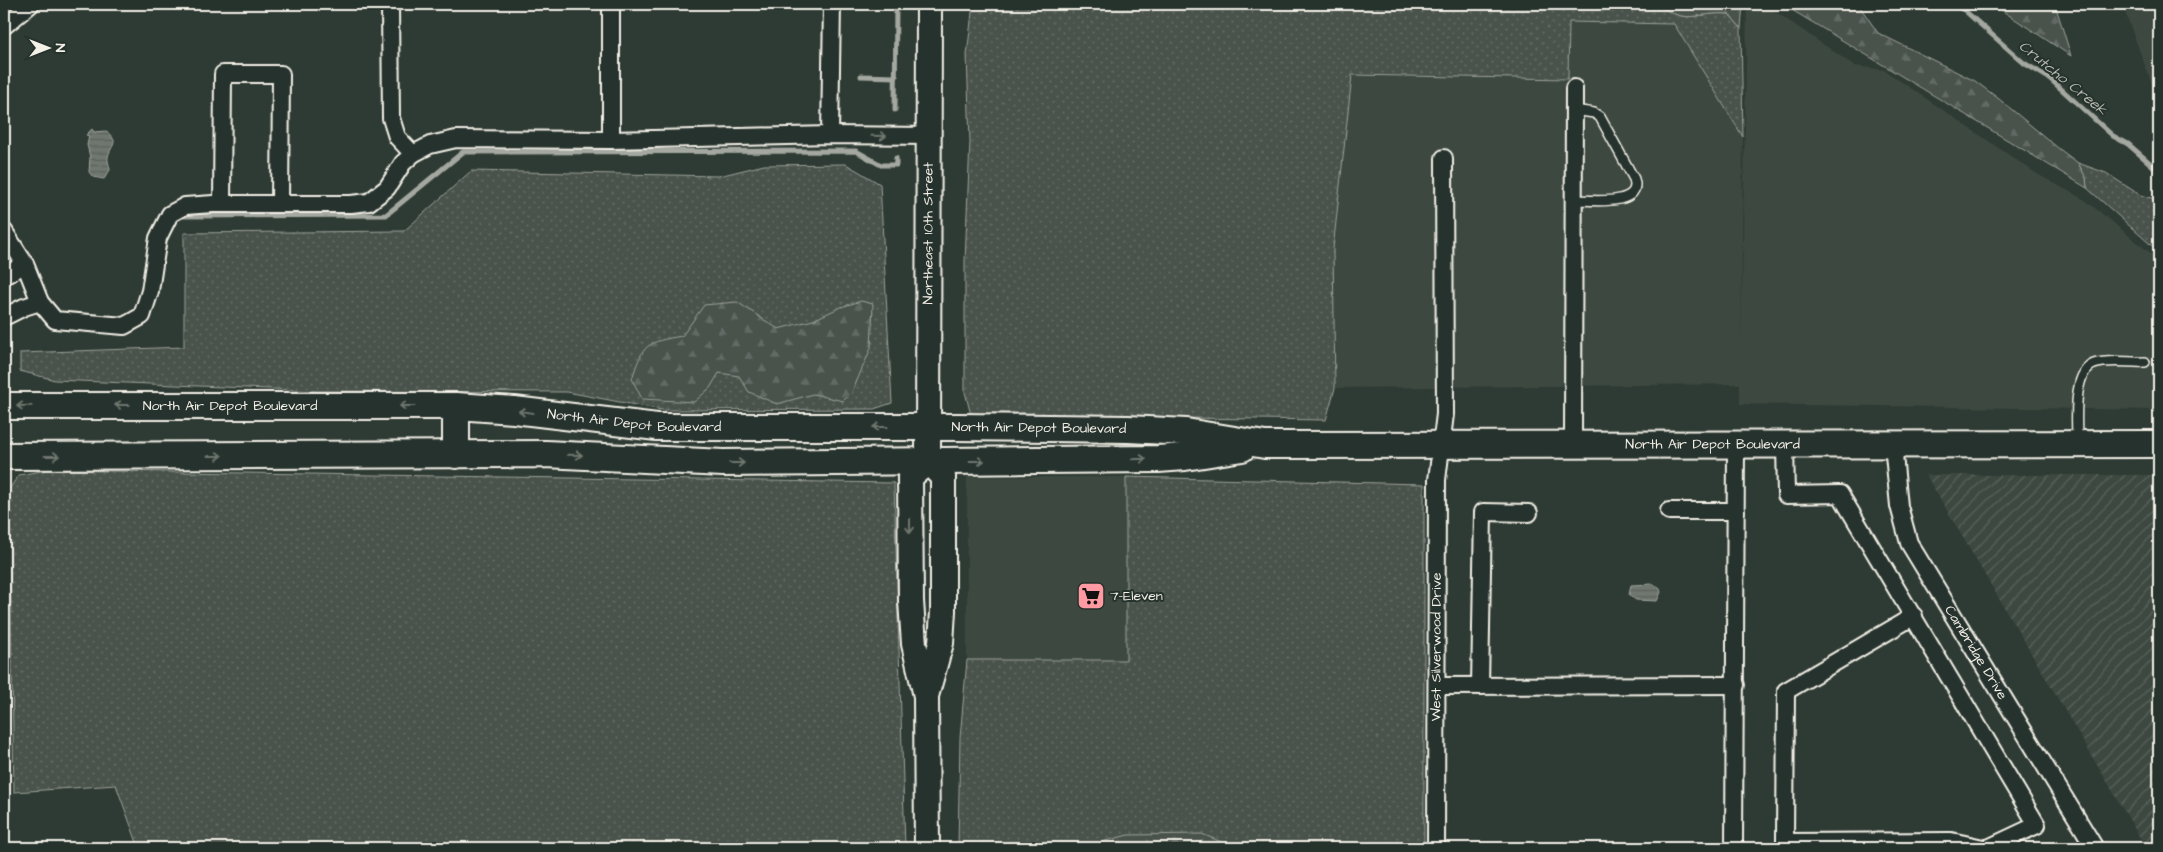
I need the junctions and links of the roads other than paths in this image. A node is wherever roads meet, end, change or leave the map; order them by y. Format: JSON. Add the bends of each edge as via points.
{"nodes":[{"id":1,"x":31,"y":4,"type":"edge"},
{"id":2,"x":390,"y":4,"type":"edge"},
{"id":3,"x":611,"y":4,"type":"edge"},
{"id":4,"x":832,"y":4,"type":"edge"},
{"id":5,"x":929,"y":4,"type":"edge"},
{"id":6,"x":4,"y":26,"type":"edge"},
{"id":7,"x":1574,"y":88,"type":"dead end"},
{"id":8,"x":1574,"y":110,"type":"junction"},
{"id":9,"x":830,"y":135,"type":"junction"},
{"id":10,"x":929,"y":136,"type":"junction"},
{"id":11,"x":611,"y":140,"type":"junction"},
{"id":12,"x":412,"y":154,"type":"junction"},
{"id":13,"x":1444,"y":158,"type":"dead end"},
{"id":14,"x":1574,"y":200,"type":"junction"},
{"id":15,"x":222,"y":204,"type":"junction"},
{"id":16,"x":280,"y":204,"type":"junction"},
{"id":17,"x":4,"y":231,"type":"edge"},
{"id":18,"x":25,"y":264,"type":"junction"},
{"id":19,"x":4,"y":276,"type":"edge"},
{"id":20,"x":40,"y":302,"type":"junction"},
{"id":21,"x":4,"y":317,"type":"edge"},
{"id":22,"x":2145,"y":362,"type":"dead end"},
{"id":23,"x":4,"y":406,"type":"edge"},
{"id":24,"x":456,"y":406,"type":"junction"},
{"id":25,"x":928,"y":427,"type":"junction"},
{"id":26,"x":1736,"y":444,"type":"junction"},
{"id":27,"x":1785,"y":444,"type":"junction"},
{"id":28,"x":1893,"y":444,"type":"junction"},
{"id":29,"x":2077,"y":444,"type":"junction"},
{"id":30,"x":2159,"y":444,"type":"edge"},
{"id":31,"x":1266,"y":445,"type":"junction"},
{"id":32,"x":1441,"y":445,"type":"junction"},
{"id":33,"x":1573,"y":445,"type":"junction"},
{"id":34,"x":456,"y":455,"type":"junction"},
{"id":35,"x":4,"y":456,"type":"edge"},
{"id":36,"x":928,"y":462,"type":"junction"},
{"id":37,"x":1669,"y":511,"type":"dead end"},
{"id":38,"x":1736,"y":511,"type":"junction"},
{"id":39,"x":1529,"y":513,"type":"dead end"},
{"id":40,"x":1914,"y":616,"type":"junction"},
{"id":41,"x":1736,"y":685,"type":"junction"},
{"id":42,"x":1438,"y":686,"type":"junction"},
{"id":43,"x":1480,"y":686,"type":"junction"},
{"id":44,"x":926,"y":696,"type":"junction"},
{"id":45,"x":927,"y":848,"type":"edge"},
{"id":46,"x":1436,"y":848,"type":"edge"},
{"id":47,"x":1734,"y":848,"type":"edge"},
{"id":48,"x":1983,"y":848,"type":"edge"},
{"id":49,"x":1988,"y":848,"type":"edge"},
{"id":50,"x":2095,"y":848,"type":"edge"}],
"edges":[{"from":1,"to":6,"type":"street"},
{"from":2,"to":12,"type":"street","via":[[390,118],[397,137]]},
{"from":3,"to":11,"type":"street"},
{"from":4,"to":9,"type":"street"},
{"from":5,"to":10,"type":"main road","name":"Northeast 10th Street"},
{"from":7,"to":8,"type":"street"},
{"from":8,"to":14,"type":"street"},
{"from":8,"to":14,"type":"lane","via":[[1600,117],[1637,186],[1628,197],[1616,200]]},
{"from":9,"to":10,"type":"street","one_way":true},
{"from":9,"to":11,"type":"street"},
{"from":10,"to":25,"type":"main road","name":"Northeast 10th Street"},
{"from":11,"to":12,"type":"street","via":[[456,139],[430,145]]},
{"from":12,"to":16,"type":"street","via":[[387,188],[369,202]]},
{"from":13,"to":32,"type":"street","name":"West Silverwood Drive","via":[[1445,414]]},
{"from":14,"to":33,"type":"street"},
{"from":15,"to":16,"type":"street"},
{"from":15,"to":16,"type":"street","via":[[224,74],[281,74]]},
{"from":15,"to":20,"type":"street","via":[[185,206],[170,214],[158,238],[150,291],[142,316],[124,326],[55,320]]},
{"from":17,"to":18,"type":"street"},
{"from":18,"to":19,"type":"street"},
{"from":18,"to":20,"type":"street"},
{"from":20,"to":21,"type":"street"},
{"from":22,"to":29,"type":"lane","via":[[2100,363],[2091,365],[2084,372],[2079,381]]},
{"from":24,"to":23,"type":"main road","name":"North Air Depot Boulevard","one_way":true},
{"from":25,"to":24,"type":"main road","name":"North Air Depot Boulevard","one_way":true,"via":[[657,427]]},
{"from":24,"to":34,"type":"main road"},
{"from":25,"to":31,"type":"main road","name":"North Air Depot Boulevard","via":[[1186,432]]},
{"from":25,"to":36,"type":"main road","name":"Northeast 10th Street"},
{"from":26,"to":27,"type":"main road","name":"North Air Depot Boulevard"},
{"from":26,"to":33,"type":"main road","name":"North Air Depot Boulevard"},
{"from":26,"to":38,"type":"street"},
{"from":27,"to":28,"type":"main road","name":"North Air Depot Boulevard"},
{"from":27,"to":40,"type":"street","via":[[1786,495],[1840,494]]},
{"from":28,"to":29,"type":"main road","name":"North Air Depot Boulevard"},
{"from":28,"to":50,"type":"street","name":"Cambridge Drive","via":[[1899,506],[1909,544]]},
{"from":29,"to":30,"type":"main road","name":"North Air Depot Boulevard"},
{"from":31,"to":32,"type":"main road","name":"North Air Depot Boulevard"},
{"from":36,"to":31,"type":"main road","name":"North Air Depot Boulevard","one_way":true,"via":[[1158,459]]},
{"from":32,"to":33,"type":"main road","name":"North Air Depot Boulevard"},
{"from":32,"to":42,"type":"street","name":"West Silverwood Drive","via":[[1438,480]]},
{"from":35,"to":34,"type":"main road","name":"North Air Depot Boulevard","one_way":true},
{"from":34,"to":36,"type":"main road","name":"North Air Depot Boulevard","one_way":true,"via":[[584,455],[723,463]]},
{"from":36,"to":44,"type":"main road","via":[[943,477],[943,611],[941,643]]},
{"from":36,"to":44,"type":"main road","one_way":true,"via":[[910,477],[914,644]]},
{"from":37,"to":38,"type":"street"},
{"from":38,"to":41,"type":"street"},
{"from":39,"to":43,"type":"street","via":[[1483,512]]},
{"from":40,"to":48,"type":"street","via":[[1786,690],[1785,842],[1951,841]]},
{"from":40,"to":49,"type":"street","via":[[2037,825]]},
{"from":41,"to":43,"type":"street"},
{"from":41,"to":47,"type":"street"},
{"from":42,"to":43,"type":"street"},
{"from":42,"to":46,"type":"street","name":"West Silverwood Drive"},
{"from":44,"to":45,"type":"main road"}]}
